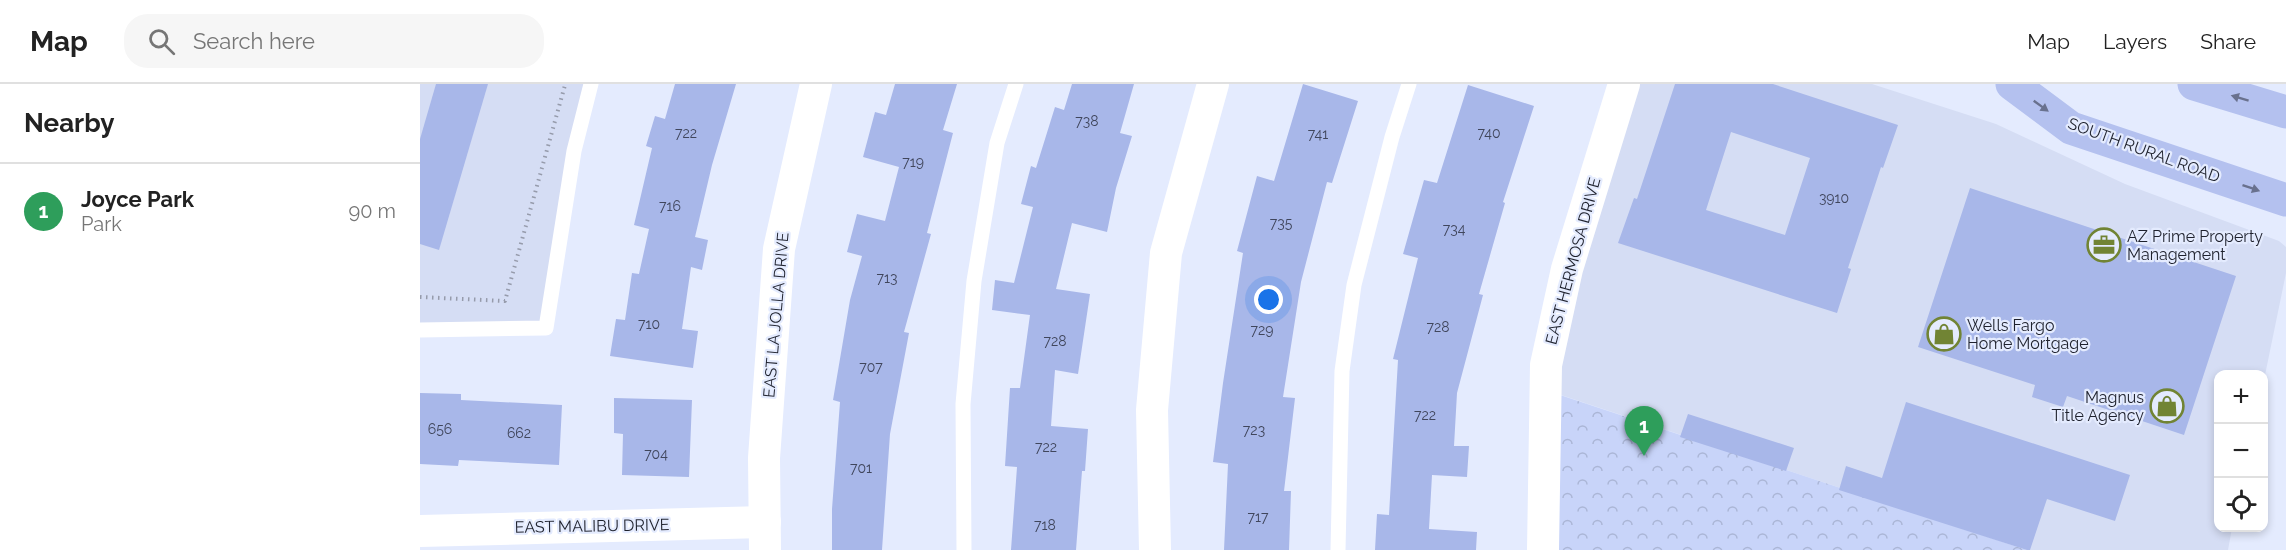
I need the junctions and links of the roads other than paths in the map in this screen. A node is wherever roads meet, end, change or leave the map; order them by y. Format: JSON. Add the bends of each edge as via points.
{"nodes":[{"id":1,"x":591,"y":84,"type":"edge"},
{"id":2,"x":816,"y":84,"type":"edge"},
{"id":3,"x":1016,"y":84,"type":"edge"},
{"id":4,"x":1213,"y":84,"type":"edge"},
{"id":5,"x":1409,"y":84,"type":"edge"},
{"id":6,"x":1624,"y":84,"type":"edge"},
{"id":7,"x":2012,"y":84,"type":"edge"},
{"id":8,"x":2194,"y":84,"type":"edge"},
{"id":9,"x":2286,"y":112,"type":"edge"},
{"id":10,"x":2286,"y":200,"type":"edge"},
{"id":11,"x":420,"y":330,"type":"edge"},
{"id":12,"x":420,"y":531,"type":"edge"},
{"id":13,"x":765,"y":536,"type":"edge"},
{"id":14,"x":964,"y":550,"type":"edge"},
{"id":15,"x":1155,"y":550,"type":"edge"},
{"id":16,"x":1338,"y":550,"type":"edge"},
{"id":17,"x":1543,"y":550,"type":"edge"}],
"edges":[{"from":1,"to":11,"type":"lane","via":[[574,151],[546,328]]},
{"from":2,"to":13,"type":"street","name":"EAST LA JOLLA DRIVE","via":[[779,249],[764,458]]},
{"from":3,"to":14,"type":"lane","via":[[997,143],[974,280],[963,404]]},
{"from":4,"to":15,"type":"street","via":[[1166,253],[1152,410]]},
{"from":5,"to":16,"type":"lane","via":[[1354,285],[1342,371]]},
{"from":6,"to":17,"type":"street","name":"EAST HERMOSA DRIVE","via":[[1567,269],[1546,365]]},
{"from":7,"to":10,"type":"main road","name":"SOUTH RURAL ROAD","one_way":true,"via":[[2071,128]]},
{"from":9,"to":8,"type":"main road","one_way":true},
{"from":12,"to":13,"type":"street","name":"EAST MALIBU DRIVE"}]}
